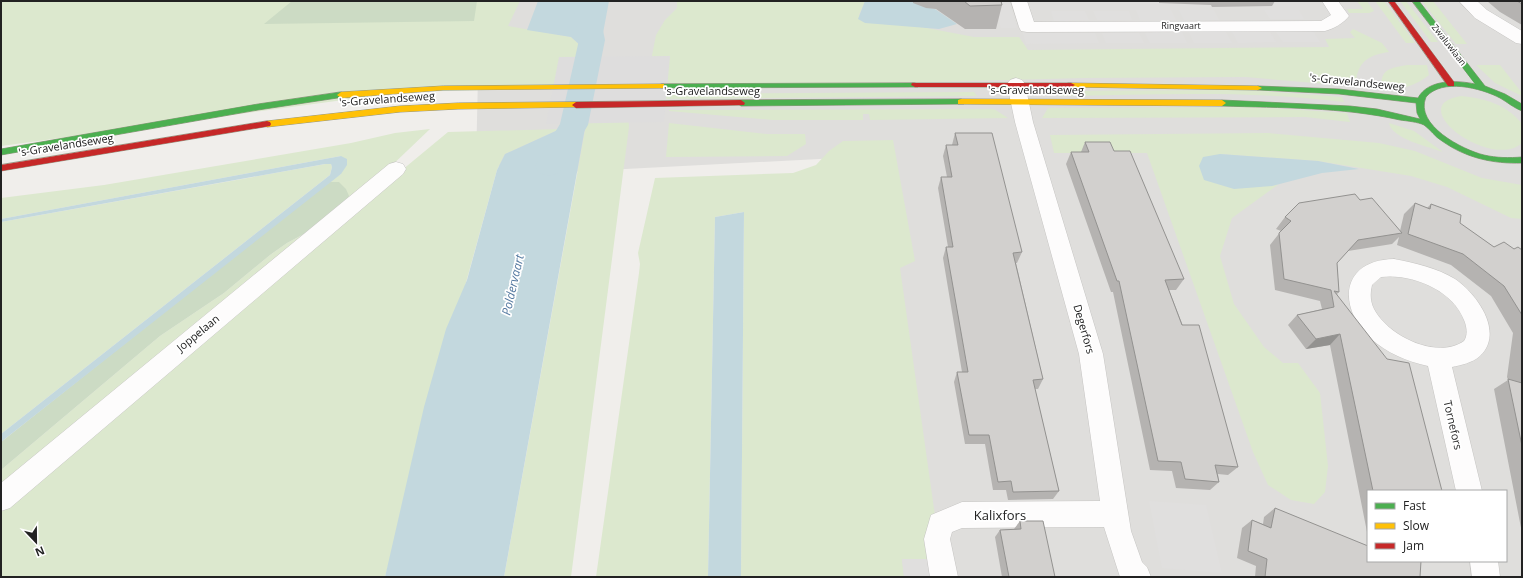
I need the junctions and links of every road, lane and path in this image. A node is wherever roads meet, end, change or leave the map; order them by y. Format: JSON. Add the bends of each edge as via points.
{"nodes":[{"id":1,"x":1019,"y":1,"type":"edge"},
{"id":2,"x":1330,"y":1,"type":"edge"},
{"id":3,"x":1391,"y":1,"type":"edge"},
{"id":4,"x":1415,"y":1,"type":"edge"},
{"id":5,"x":1468,"y":1,"type":"edge"},
{"id":6,"x":1522,"y":39,"type":"edge"},
{"id":7,"x":1451,"y":84,"type":"junction"},
{"id":8,"x":1483,"y":89,"type":"junction"},
{"id":9,"x":1017,"y":92,"type":"junction"},
{"id":10,"x":1420,"y":101,"type":"junction"},
{"id":11,"x":1522,"y":108,"type":"edge"},
{"id":12,"x":1426,"y":123,"type":"junction"},
{"id":13,"x":1,"y":152,"type":"edge"},
{"id":14,"x":1522,"y":160,"type":"edge"},
{"id":15,"x":1,"y":168,"type":"edge"},
{"id":16,"x":396,"y":169,"type":"dead end"},
{"id":17,"x":1438,"y":358,"type":"junction"},
{"id":18,"x":1468,"y":490,"type":"edge"},
{"id":19,"x":1,"y":499,"type":"edge"},
{"id":20,"x":1116,"y":514,"type":"junction"},
{"id":21,"x":1484,"y":562,"type":"edge"},
{"id":22,"x":944,"y":577,"type":"edge"},
{"id":23,"x":1137,"y":577,"type":"edge"},
{"id":24,"x":1486,"y":577,"type":"edge"}],
"edges":[{"from":1,"to":2,"type":"street","name":"Ringvaart","via":[[1027,27],[1325,26],[1340,16]]},
{"from":3,"to":7,"type":"main road","name":"Zwaluwlaan"},
{"from":4,"to":8,"type":"main road","name":"Zwaluwlaan"},
{"from":5,"to":6,"type":"street","via":[[1481,14]]},
{"from":7,"to":8,"type":"main road"},
{"from":7,"to":10,"type":"main road","via":[[1430,89],[1423,94]]},
{"from":8,"to":11,"type":"main road","via":[[1507,98]]},
{"from":9,"to":10,"type":"main road","name":"'s-Gravelandseweg","via":[[1307,88]]},
{"from":9,"to":12,"type":"main road","name":"'s-Gravelandseweg","via":[[1312,106],[1376,112]]},
{"from":9,"to":13,"type":"main road","name":"'s-Gravelandseweg","via":[[658,86],[443,88],[333,96],[250,108]]},
{"from":9,"to":15,"type":"main road","name":"'s-Gravelandseweg","via":[[653,104],[422,108],[352,113],[292,120]]},
{"from":9,"to":20,"type":"street","name":"Degerfors","via":[[1092,354]]},
{"from":10,"to":12,"type":"main road"},
{"from":12,"to":14,"type":"main road","via":[[1443,139],[1468,152],[1496,160]]},
{"from":16,"to":19,"type":"street","name":"Joppelaan"},
{"from":17,"to":17,"type":"street","via":[[1462,356],[1475,345],[1480,331],[1472,311],[1460,296],[1439,280],[1402,269],[1376,270],[1363,280],[1358,293],[1362,311],[1374,328],[1393,342],[1417,354]]},
{"from":17,"to":18,"type":"street","name":"Tornefors"},
{"from":20,"to":22,"type":"street","name":"Kalixfors","via":[[962,515],[940,524],[937,538]]},
{"from":20,"to":23,"type":"street","name":"Degerfors","via":[[1118,531],[1131,570]]},
{"from":21,"to":24,"type":"street"}]}
